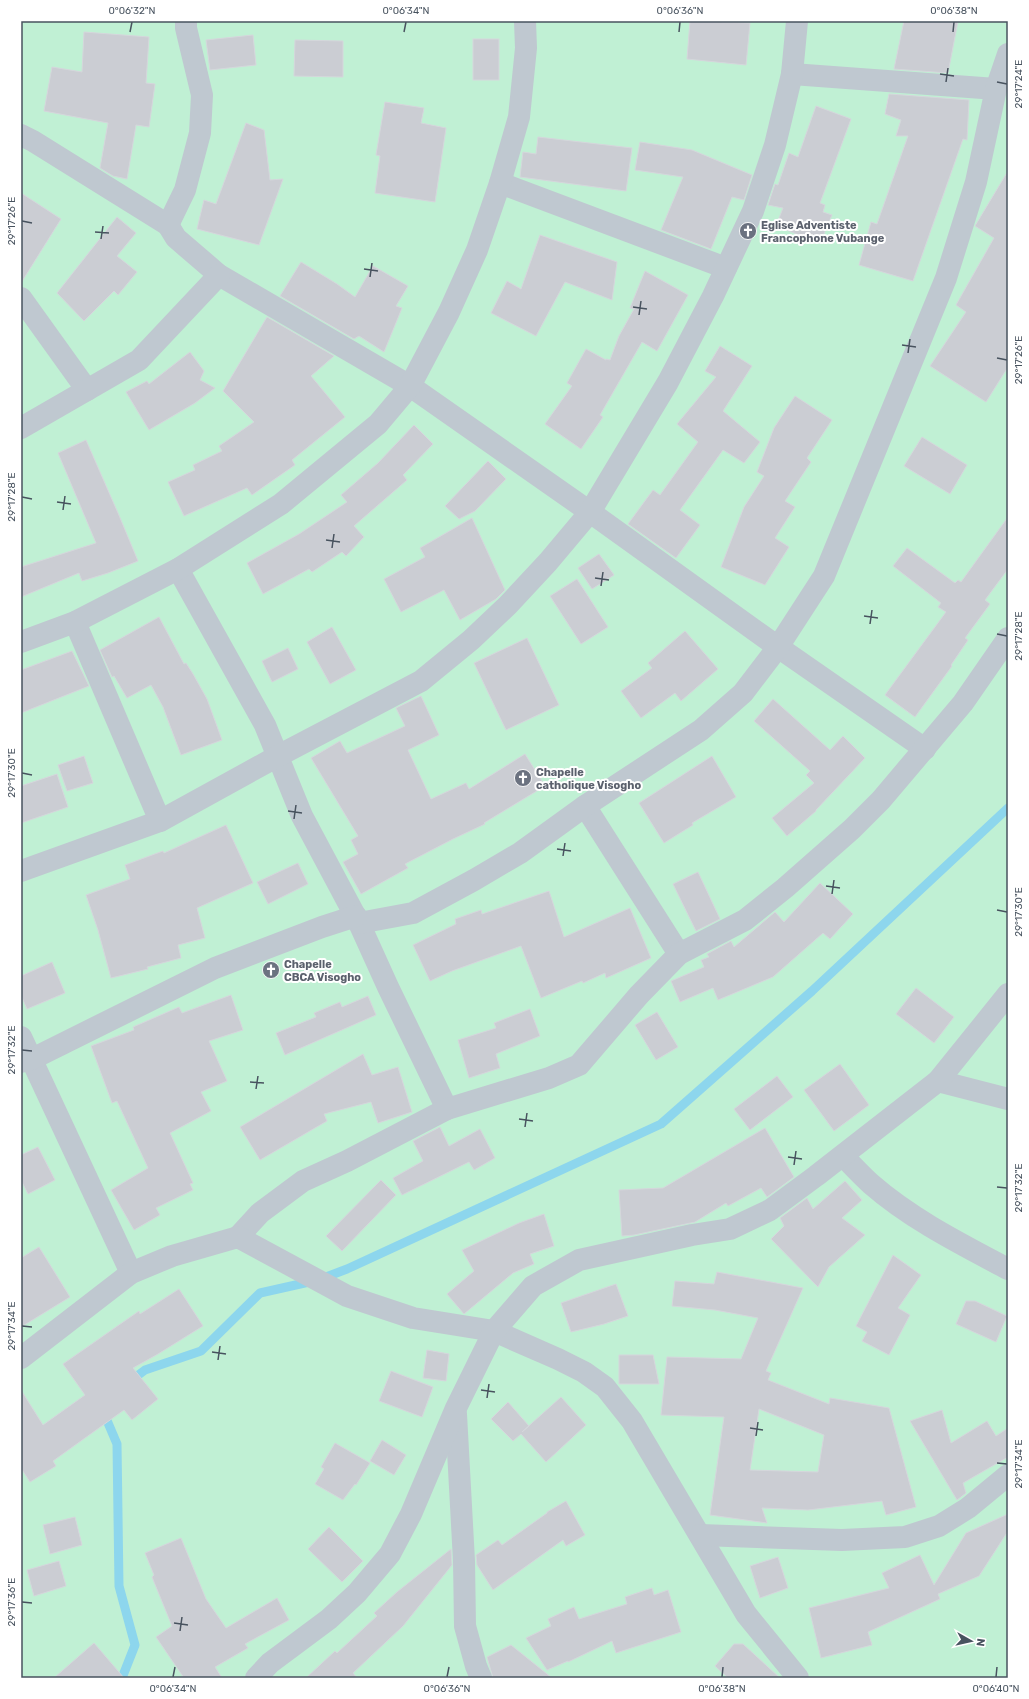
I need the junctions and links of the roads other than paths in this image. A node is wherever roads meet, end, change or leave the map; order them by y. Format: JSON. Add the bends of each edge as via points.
{"nodes":[{"id":1,"x":186,"y":21,"type":"edge"},
{"id":2,"x":525,"y":21,"type":"edge"},
{"id":3,"x":797,"y":21,"type":"edge"},
{"id":4,"x":1008,"y":58,"type":"edge"},
{"id":5,"x":792,"y":74,"type":"junction"},
{"id":6,"x":996,"y":88,"type":"junction"},
{"id":7,"x":21,"y":135,"type":"edge"},
{"id":8,"x":500,"y":183,"type":"junction"},
{"id":9,"x":168,"y":225,"type":"junction"},
{"id":10,"x":726,"y":268,"type":"junction"},
{"id":11,"x":219,"y":275,"type":"junction"},
{"id":12,"x":21,"y":298,"type":"edge"},
{"id":13,"x":410,"y":386,"type":"junction"},
{"id":14,"x":87,"y":390,"type":"junction"},
{"id":15,"x":21,"y":428,"type":"edge"},
{"id":16,"x":590,"y":512,"type":"junction"},
{"id":17,"x":178,"y":569,"type":"junction"},
{"id":18,"x":75,"y":622,"type":"junction"},
{"id":19,"x":1008,"y":638,"type":"edge"},
{"id":20,"x":21,"y":642,"type":"edge"},
{"id":21,"x":778,"y":647,"type":"junction"},
{"id":22,"x":925,"y":748,"type":"junction"},
{"id":23,"x":278,"y":756,"type":"junction"},
{"id":24,"x":585,"y":806,"type":"junction"},
{"id":25,"x":160,"y":821,"type":"junction"},
{"id":26,"x":21,"y":871,"type":"edge"},
{"id":27,"x":358,"y":919,"type":"junction"},
{"id":28,"x":679,"y":954,"type":"junction"},
{"id":29,"x":1008,"y":994,"type":"edge"},
{"id":30,"x":21,"y":1037,"type":"edge"},
{"id":31,"x":27,"y":1060,"type":"edge"},
{"id":32,"x":938,"y":1081,"type":"junction"},
{"id":33,"x":1008,"y":1099,"type":"edge"},
{"id":34,"x":447,"y":1109,"type":"junction"},
{"id":35,"x":842,"y":1156,"type":"junction"},
{"id":36,"x":238,"y":1237,"type":"junction"},
{"id":37,"x":1008,"y":1269,"type":"edge"},
{"id":38,"x":131,"y":1273,"type":"junction"},
{"id":39,"x":494,"y":1332,"type":"junction"},
{"id":40,"x":21,"y":1358,"type":"edge"},
{"id":41,"x":456,"y":1408,"type":"junction"},
{"id":42,"x":1008,"y":1475,"type":"edge"},
{"id":43,"x":700,"y":1535,"type":"junction"},
{"id":44,"x":256,"y":1678,"type":"edge"},
{"id":45,"x":481,"y":1678,"type":"edge"},
{"id":46,"x":798,"y":1678,"type":"edge"}],
"edges":[{"from":1,"to":9,"type":"street","via":[[202,95],[200,133],[185,190]]},
{"from":2,"to":8,"type":"street","via":[[526,48],[519,117]]},
{"from":3,"to":5,"type":"street"},
{"from":4,"to":6,"type":"street"},
{"from":5,"to":6,"type":"street"},
{"from":5,"to":10,"type":"street","via":[[775,145],[753,211]]},
{"from":6,"to":21,"type":"street","via":[[976,182],[946,278],[824,576]]},
{"from":7,"to":9,"type":"street","via":[[33,140]]},
{"from":8,"to":10,"type":"street"},
{"from":8,"to":13,"type":"street","via":[[477,250],[449,312]]},
{"from":9,"to":11,"type":"street","via":[[176,238]]},
{"from":10,"to":16,"type":"street","via":[[668,382]]},
{"from":11,"to":13,"type":"street"},
{"from":11,"to":14,"type":"street","via":[[139,360]]},
{"from":12,"to":14,"type":"street"},
{"from":13,"to":16,"type":"street"},
{"from":13,"to":17,"type":"street","via":[[378,424],[280,504]]},
{"from":14,"to":15,"type":"street"},
{"from":16,"to":21,"type":"street"},
{"from":16,"to":23,"type":"street","via":[[508,605],[471,640],[421,681]]},
{"from":17,"to":18,"type":"street"},
{"from":17,"to":23,"type":"street","via":[[265,725]]},
{"from":18,"to":20,"type":"street"},
{"from":18,"to":25,"type":"street"},
{"from":19,"to":22,"type":"street","via":[[963,703]]},
{"from":21,"to":22,"type":"street"},
{"from":21,"to":24,"type":"street","via":[[743,693],[701,730]]},
{"from":22,"to":28,"type":"street","via":[[881,800],[852,829],[785,888],[745,920]]},
{"from":23,"to":25,"type":"street"},
{"from":23,"to":27,"type":"street","via":[[302,816]]},
{"from":24,"to":27,"type":"street","via":[[520,854],[413,913]]},
{"from":24,"to":28,"type":"street"},
{"from":25,"to":26,"type":"street"},
{"from":27,"to":31,"type":"street","via":[[322,927],[215,968]]},
{"from":27,"to":34,"type":"street"},
{"from":28,"to":34,"type":"street","via":[[579,1065],[549,1078]]},
{"from":29,"to":32,"type":"street"},
{"from":30,"to":31,"type":"street"},
{"from":31,"to":38,"type":"street"},
{"from":32,"to":33,"type":"street"},
{"from":32,"to":35,"type":"street"},
{"from":34,"to":36,"type":"street","via":[[303,1181],[260,1213]]},
{"from":35,"to":37,"type":"street","via":[[871,1184],[912,1215]]},
{"from":35,"to":39,"type":"street","via":[[770,1210],[730,1229],[579,1260],[533,1286]]},
{"from":36,"to":38,"type":"street","via":[[172,1256]]},
{"from":36,"to":39,"type":"street","via":[[348,1296],[414,1318]]},
{"from":38,"to":40,"type":"street"},
{"from":39,"to":41,"type":"street"},
{"from":39,"to":43,"type":"street","via":[[558,1359],[584,1372],[605,1387],[632,1422]]},
{"from":41,"to":44,"type":"street","via":[[411,1514],[390,1554],[357,1593],[329,1619],[270,1663]]},
{"from":41,"to":45,"type":"street","via":[[465,1626]]},
{"from":42,"to":43,"type":"street","via":[[968,1508],[939,1526],[904,1537],[842,1540]]},
{"from":43,"to":46,"type":"street","via":[[746,1614]]}]}
